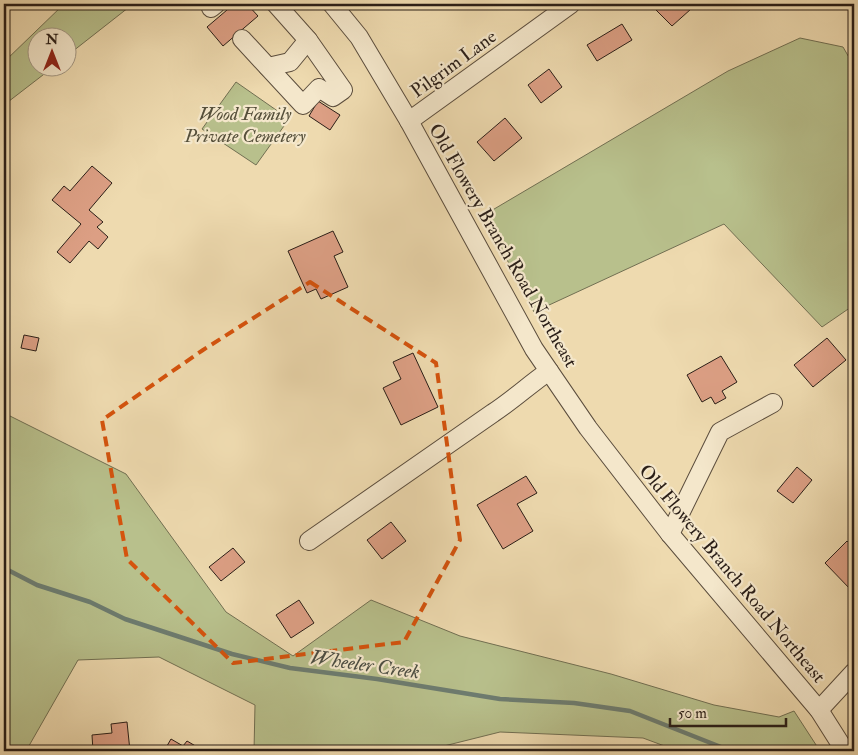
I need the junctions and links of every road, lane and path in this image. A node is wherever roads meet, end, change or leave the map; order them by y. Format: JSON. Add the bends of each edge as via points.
{"nodes":[{"id":1,"x":276,"y":4,"type":"edge"},
{"id":2,"x":332,"y":4,"type":"edge"},
{"id":3,"x":571,"y":4,"type":"edge"},
{"id":4,"x":242,"y":39,"type":"dead end"},
{"id":5,"x":308,"y":40,"type":"junction"},
{"id":6,"x":268,"y":67,"type":"junction"},
{"id":7,"x":409,"y":121,"type":"junction"},
{"id":8,"x":549,"y":371,"type":"junction"},
{"id":9,"x":773,"y":403,"type":"dead end"},
{"id":10,"x":670,"y":534,"type":"junction"},
{"id":11,"x":309,"y":541,"type":"dead end"},
{"id":12,"x":854,"y":672,"type":"edge"},
{"id":13,"x":819,"y":710,"type":"junction"},
{"id":14,"x":845,"y":751,"type":"edge"}],
"edges":[{"from":1,"to":5,"type":"street"},
{"from":2,"to":7,"type":"street","name":"Old Flowery Branch Road Northeast","via":[[359,37]]},
{"from":3,"to":7,"type":"street","name":"Pilgrim Lane"},
{"from":4,"to":6,"type":"street"},
{"from":5,"to":6,"type":"street","via":[[290,62]]},
{"from":5,"to":6,"type":"street","via":[[344,90],[333,97],[319,88],[303,105]]},
{"from":7,"to":8,"type":"street","name":"Old Flowery Branch Road Northeast"},
{"from":8,"to":10,"type":"street","name":"Old Flowery Branch Road Northeast","via":[[597,440]]},
{"from":8,"to":11,"type":"street"},
{"from":9,"to":10,"type":"street","via":[[720,432]]},
{"from":10,"to":13,"type":"street","name":"Old Flowery Branch Road Northeast"},
{"from":12,"to":13,"type":"street"},
{"from":13,"to":14,"type":"street","name":"Old Flowery Branch Road Northeast"}]}
